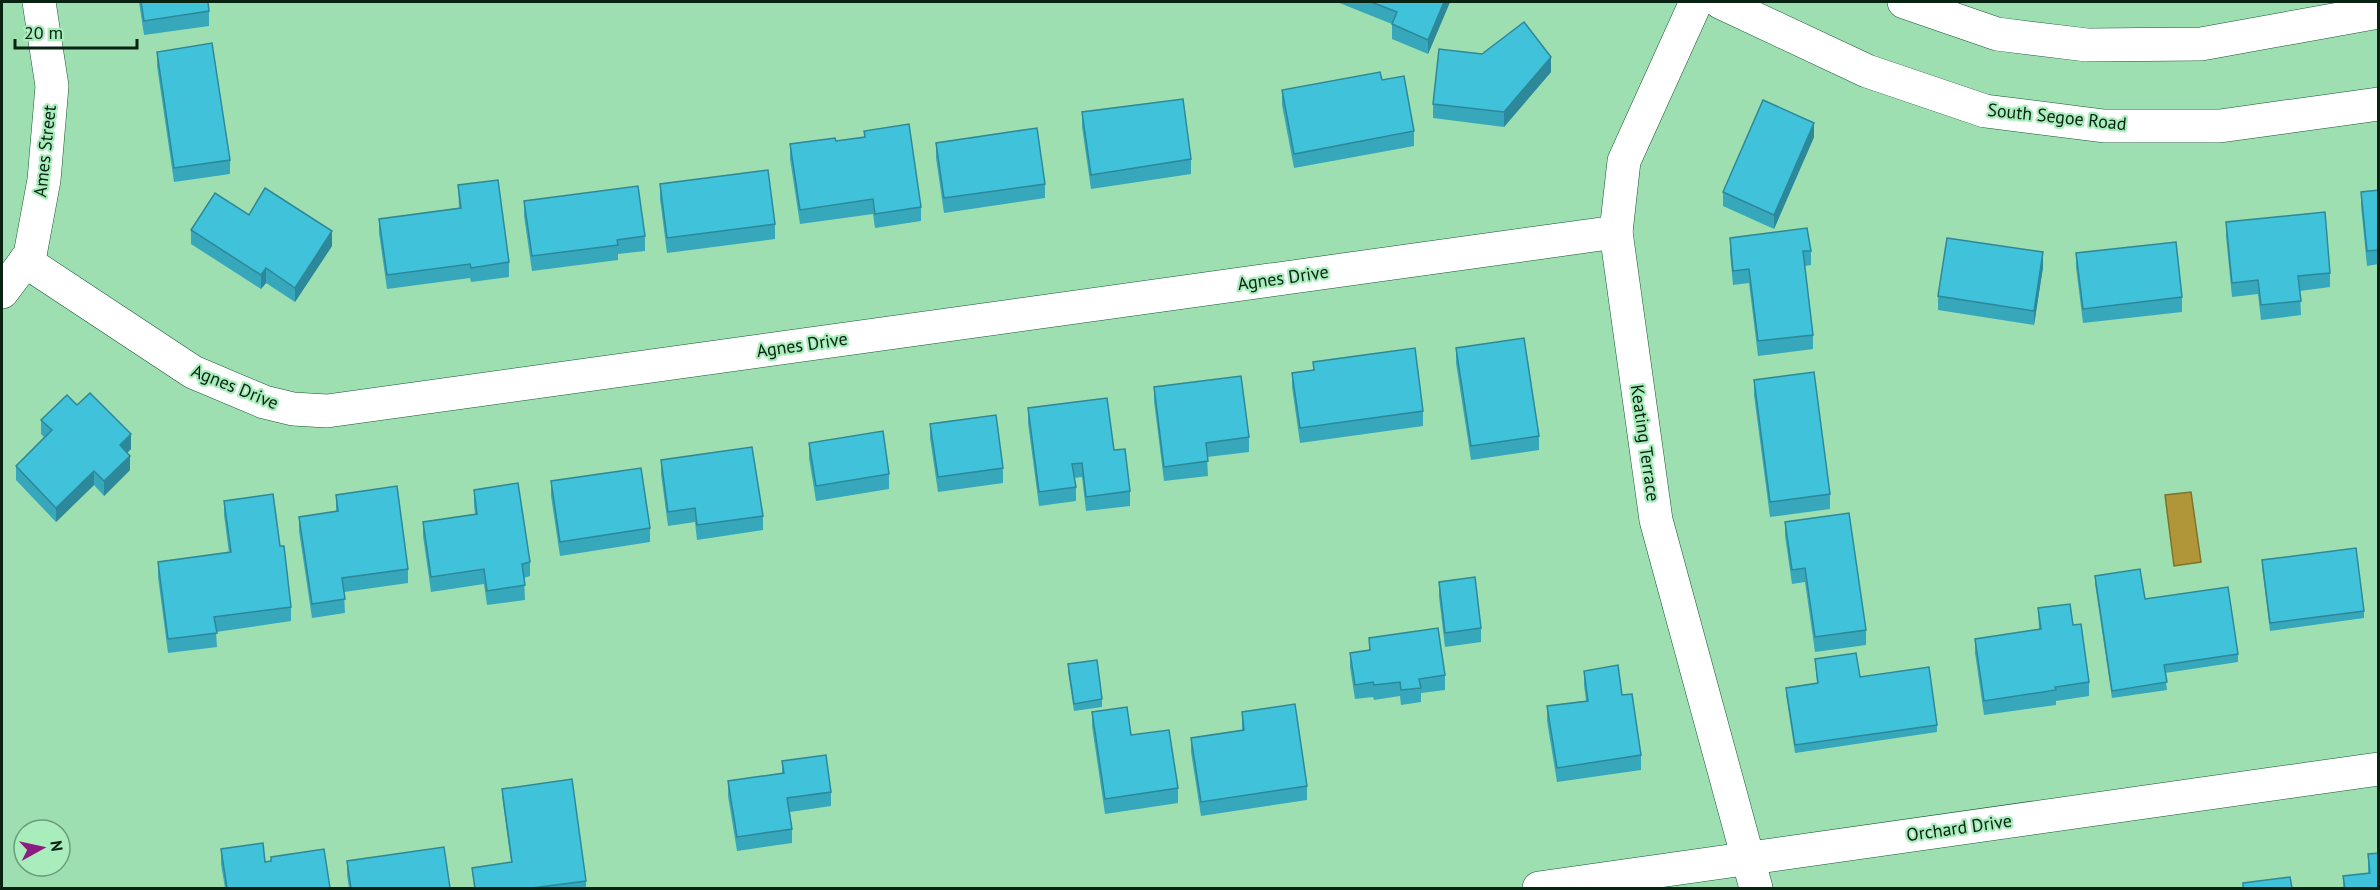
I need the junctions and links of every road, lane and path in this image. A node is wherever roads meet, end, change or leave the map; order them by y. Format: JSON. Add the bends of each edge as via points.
{"nodes":[{"id":1,"x":39,"y":2,"type":"edge"},
{"id":2,"x":1696,"y":2,"type":"edge"},
{"id":3,"x":1720,"y":2,"type":"edge"},
{"id":4,"x":1904,"y":2,"type":"edge"},
{"id":5,"x":2379,"y":12,"type":"edge"},
{"id":6,"x":2379,"y":104,"type":"edge"},
{"id":7,"x":1616,"y":231,"type":"junction"},
{"id":8,"x":25,"y":261,"type":"junction"},
{"id":9,"x":2,"y":292,"type":"edge"},
{"id":10,"x":2379,"y":769,"type":"edge"},
{"id":11,"x":1752,"y":874,"type":"edge"},
{"id":12,"x":1539,"y":888,"type":"edge"}],
"edges":[{"from":1,"to":8,"type":"street","name":"Ames Street","via":[[52,86],[44,180],[30,255]]},
{"from":2,"to":7,"type":"street","name":"Keating Terrace","via":[[1624,161]]},
{"from":3,"to":6,"type":"street","name":"South Segoe Road","via":[[1867,71],[1985,111],[2104,126],[2220,126]]},
{"from":4,"to":5,"type":"street","via":[[1996,34],[2087,45],[2201,44]]},
{"from":7,"to":8,"type":"street","name":"Agnes Drive","via":[[327,411],[293,410],[264,402],[193,372]]},
{"from":7,"to":11,"type":"street","name":"Keating Terrace","via":[[1656,520]]},
{"from":8,"to":9,"type":"street","name":"Ames Street"},
{"from":10,"to":11,"type":"street","name":"Orchard Drive"},
{"from":11,"to":12,"type":"street","name":"Orchard Drive"}]}
